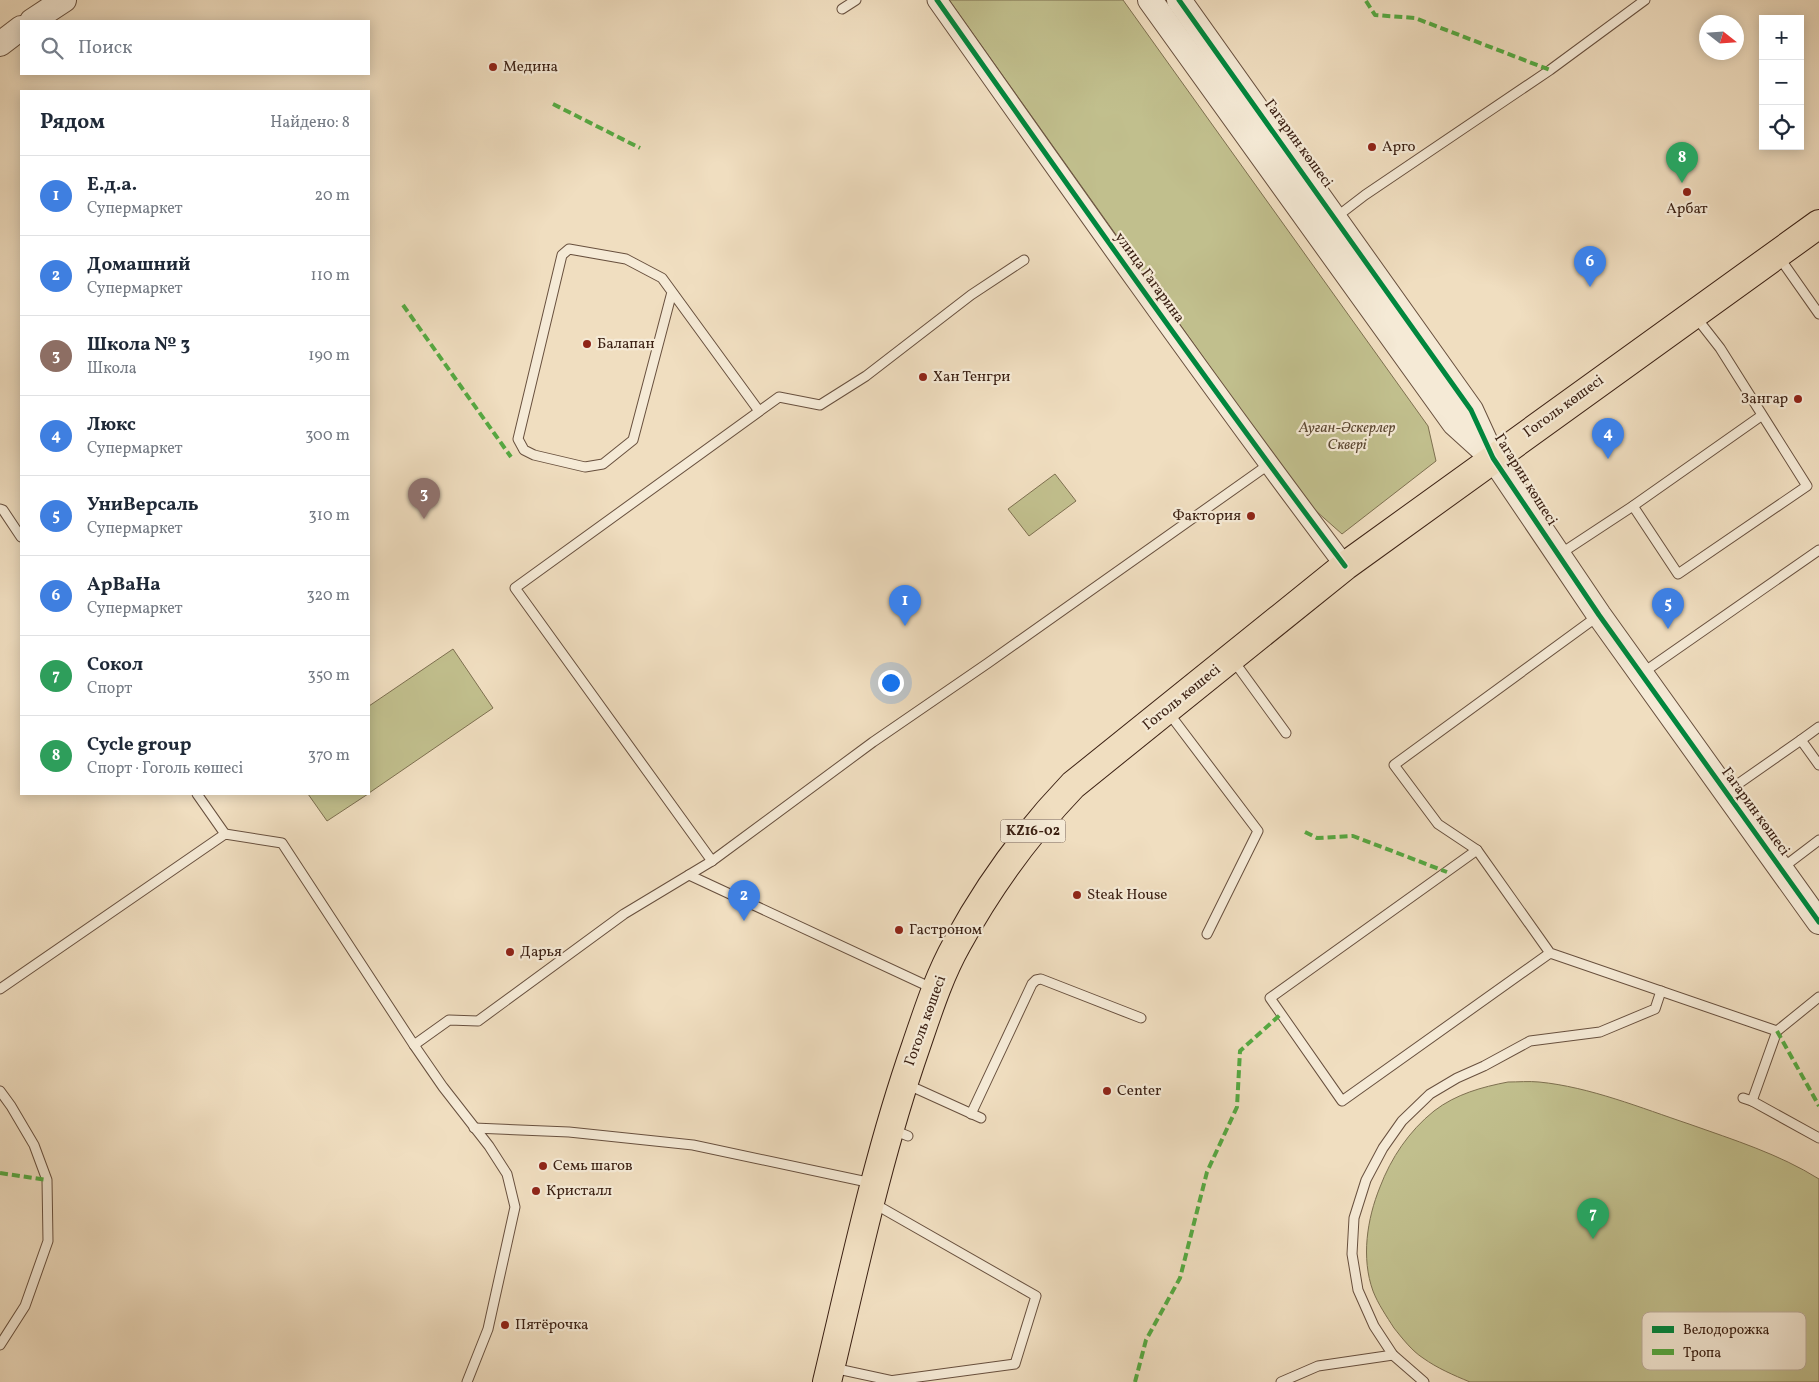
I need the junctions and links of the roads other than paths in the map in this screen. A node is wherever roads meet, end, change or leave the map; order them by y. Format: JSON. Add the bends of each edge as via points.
{"nodes":[{"id":1,"x":64,"y":0,"type":"edge"},
{"id":2,"x":856,"y":0,"type":"edge"},
{"id":3,"x":937,"y":0,"type":"edge"},
{"id":4,"x":1150,"y":0,"type":"edge"},
{"id":5,"x":1179,"y":0,"type":"edge"},
{"id":6,"x":1645,"y":0,"type":"edge"},
{"id":7,"x":842,"y":9,"type":"dead end"},
{"id":8,"x":34,"y":20,"type":"edge"},
{"id":9,"x":20,"y":29,"type":"edge"},
{"id":10,"x":0,"y":44,"type":"edge"},
{"id":11,"x":1325,"y":224,"type":"junction"},
{"id":12,"x":1819,"y":224,"type":"edge"},
{"id":13,"x":1777,"y":254,"type":"junction"},
{"id":14,"x":1024,"y":260,"type":"dead end"},
{"id":15,"x":672,"y":292,"type":"junction"},
{"id":16,"x":1694,"y":314,"type":"junction"},
{"id":17,"x":1819,"y":314,"type":"edge"},
{"id":18,"x":759,"y":411,"type":"junction"},
{"id":19,"x":1762,"y":416,"type":"junction"},
{"id":20,"x":1493,"y":458,"type":"junction"},
{"id":21,"x":1268,"y":465,"type":"junction"},
{"id":22,"x":1633,"y":506,"type":"junction"},
{"id":23,"x":0,"y":509,"type":"edge"},
{"id":24,"x":20,"y":536,"type":"edge"},
{"id":25,"x":1819,"y":550,"type":"edge"},
{"id":26,"x":1558,"y":555,"type":"junction"},
{"id":27,"x":1345,"y":566,"type":"junction"},
{"id":28,"x":1599,"y":615,"type":"junction"},
{"id":29,"x":1231,"y":657,"type":"junction"},
{"id":30,"x":1641,"y":674,"type":"junction"},
{"id":31,"x":1167,"y":710,"type":"junction"},
{"id":32,"x":1819,"y":727,"type":"edge"},
{"id":33,"x":1286,"y":733,"type":"dead end"},
{"id":34,"x":1801,"y":740,"type":"junction"},
{"id":35,"x":1819,"y":765,"type":"edge"},
{"id":36,"x":1726,"y":793,"type":"junction"},
{"id":37,"x":198,"y":795,"type":"edge"},
{"id":38,"x":225,"y":834,"type":"junction"},
{"id":39,"x":1819,"y":840,"type":"edge"},
{"id":40,"x":1477,"y":850,"type":"junction"},
{"id":41,"x":712,"y":861,"type":"junction"},
{"id":42,"x":1781,"y":869,"type":"junction"},
{"id":43,"x":689,"y":876,"type":"junction"},
{"id":44,"x":1819,"y":922,"type":"edge"},
{"id":45,"x":1207,"y":934,"type":"dead end"},
{"id":46,"x":1550,"y":953,"type":"junction"},
{"id":47,"x":0,"y":989,"type":"edge"},
{"id":48,"x":936,"y":990,"type":"junction"},
{"id":49,"x":1661,"y":991,"type":"junction"},
{"id":50,"x":1819,"y":997,"type":"edge"},
{"id":51,"x":1141,"y":1018,"type":"dead end"},
{"id":52,"x":1776,"y":1031,"type":"junction"},
{"id":53,"x":414,"y":1045,"type":"junction"},
{"id":54,"x":903,"y":1083,"type":"junction"},
{"id":55,"x":0,"y":1091,"type":"edge"},
{"id":56,"x":971,"y":1114,"type":"junction"},
{"id":57,"x":981,"y":1118,"type":"dead end"},
{"id":58,"x":474,"y":1128,"type":"junction"},
{"id":59,"x":1819,"y":1138,"type":"edge"},
{"id":60,"x":873,"y":1192,"type":"junction"},
{"id":61,"x":0,"y":1345,"type":"edge"},
{"id":62,"x":1393,"y":1355,"type":"junction"},
{"id":63,"x":829,"y":1375,"type":"edge"},
{"id":64,"x":892,"y":1381,"type":"edge"},
{"id":65,"x":467,"y":1382,"type":"edge"},
{"id":66,"x":1281,"y":1382,"type":"edge"},
{"id":67,"x":1424,"y":1382,"type":"edge"}],
"edges":[{"from":1,"to":8,"type":"street"},
{"from":2,"to":7,"type":"lane"},
{"from":3,"to":21,"type":"street","name":"улица Гагарина"},
{"from":4,"to":11,"type":"street","name":"Гагарин көшесі"},
{"from":5,"to":11,"type":"street","name":"Гагарин көшесі"},
{"from":6,"to":11,"type":"lane","via":[[1550,70]]},
{"from":9,"to":10,"type":"street"},
{"from":11,"to":20,"type":"street","name":"Гагарин көшесі","via":[[1471,410]]},
{"from":12,"to":13,"type":"main road","name":"Гоголь көшесі"},
{"from":13,"to":16,"type":"main road","name":"Гоголь көшесі"},
{"from":13,"to":17,"type":"lane"},
{"from":14,"to":18,"type":"lane","via":[[971,295],[866,376],[820,405],[779,397]]},
{"from":15,"to":15,"type":"lane","via":[[662,278],[626,259],[569,249],[562,255],[518,439],[524,450],[585,467],[603,464],[633,440]]},
{"from":15,"to":18,"type":"lane"},
{"from":16,"to":19,"type":"lane","via":[[1720,348]]},
{"from":16,"to":20,"type":"main road","name":"Гоголь көшесі"},
{"from":18,"to":41,"type":"lane","via":[[515,588]]},
{"from":19,"to":22,"type":"lane"},
{"from":19,"to":22,"type":"lane","via":[[1807,486],[1678,574]]},
{"from":20,"to":26,"type":"street","name":"Гагарин көшесі"},
{"from":20,"to":27,"type":"main road","name":"Гоголь көшесі","number":"KZ16-02"},
{"from":21,"to":27,"type":"street","name":"улица Гагарина"},
{"from":21,"to":41,"type":"lane","via":[[873,742]]},
{"from":22,"to":26,"type":"lane"},
{"from":23,"to":24,"type":"lane"},
{"from":25,"to":30,"type":"lane"},
{"from":26,"to":28,"type":"street","name":"Гагарин көшесі"},
{"from":27,"to":29,"type":"main road","name":"Гоголь көшесі","number":"KZ16-02"},
{"from":28,"to":30,"type":"street","name":"Гагарин көшесі"},
{"from":28,"to":40,"type":"lane","via":[[1394,765],[1438,824]]},
{"from":29,"to":31,"type":"main road","name":"Гоголь көшесі","number":"KZ16-02"},
{"from":29,"to":33,"type":"lane"},
{"from":30,"to":36,"type":"street","name":"Гагарин көшесі"},
{"from":31,"to":45,"type":"lane","via":[[1258,831]]},
{"from":31,"to":48,"type":"main road","name":"Гоголь көшесі","number":"KZ16-02","via":[[1073,785],[1052,808],[982,903],[956,945]]},
{"from":32,"to":34,"type":"lane"},
{"from":34,"to":35,"type":"lane"},
{"from":34,"to":36,"type":"lane"},
{"from":36,"to":42,"type":"street","name":"Гагарин көшесі"},
{"from":37,"to":38,"type":"lane"},
{"from":38,"to":47,"type":"lane"},
{"from":38,"to":53,"type":"lane","via":[[282,843]]},
{"from":39,"to":42,"type":"lane"},
{"from":40,"to":46,"type":"lane"},
{"from":40,"to":46,"type":"lane","via":[[1270,998],[1342,1101]]},
{"from":41,"to":43,"type":"lane"},
{"from":42,"to":44,"type":"street","name":"Гагарин көшесі"},
{"from":43,"to":48,"type":"lane"},
{"from":43,"to":53,"type":"lane","via":[[624,914],[478,1021],[449,1020]]},
{"from":46,"to":49,"type":"lane"},
{"from":48,"to":54,"type":"main road","name":"Гоголь көшесі","number":"KZ16-02"},
{"from":49,"to":52,"type":"lane"},
{"from":49,"to":62,"type":"lane","via":[[1655,1009],[1600,1032],[1530,1041],[1430,1094],[1402,1120],[1382,1148],[1366,1180],[1354,1218],[1352,1254],[1358,1290],[1374,1326]]},
{"from":50,"to":52,"type":"lane"},
{"from":51,"to":56,"type":"lane","via":[[1041,979],[1036,980]]},
{"from":52,"to":59,"type":"lane","via":[[1748,1100]]},
{"from":53,"to":58,"type":"lane"},
{"from":54,"to":56,"type":"lane"},
{"from":54,"to":60,"type":"main road","name":"Гоголь көшесі","number":"KZ16-02","via":[[899,1132]]},
{"from":55,"to":61,"type":"lane","via":[[34,1145],[47,1180],[48,1241],[24,1306]]},
{"from":56,"to":57,"type":"lane"},
{"from":58,"to":60,"type":"lane","via":[[569,1132],[693,1145]]},
{"from":58,"to":65,"type":"lane","via":[[507,1174],[515,1207],[488,1329]]},
{"from":60,"to":63,"type":"main road","name":"Гоголь көшесі","number":"KZ16-02"},
{"from":60,"to":64,"type":"lane","via":[[1036,1296],[1015,1364]]},
{"from":62,"to":66,"type":"lane","via":[[1318,1366]]},
{"from":62,"to":67,"type":"lane"},
{"from":63,"to":64,"type":"lane"}]}
